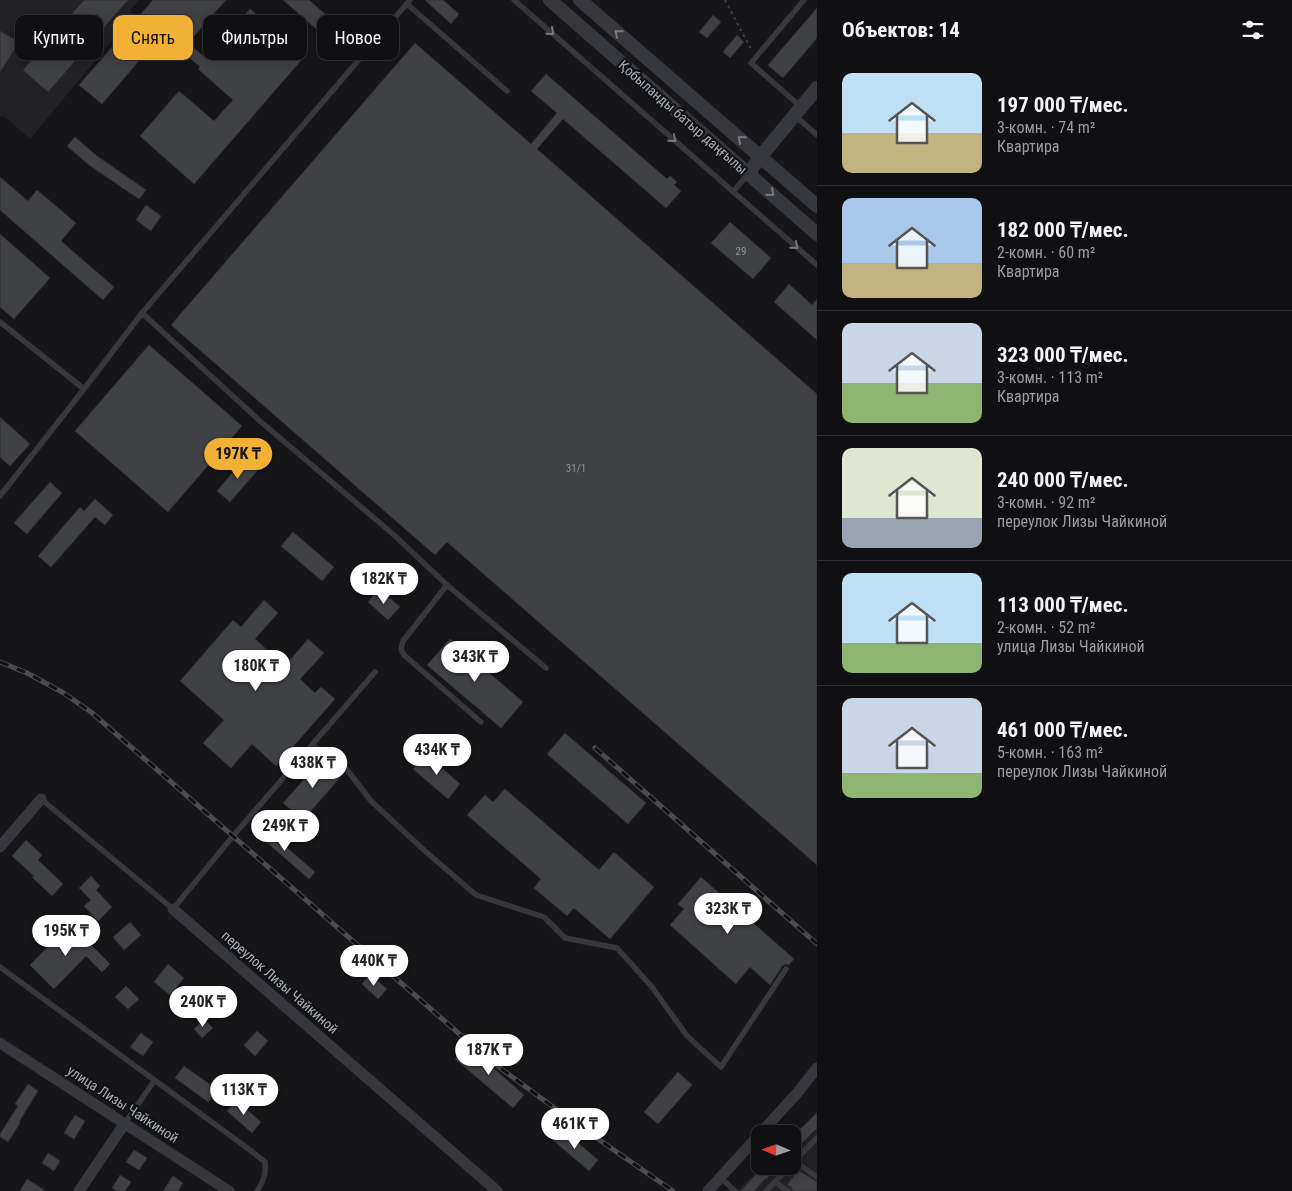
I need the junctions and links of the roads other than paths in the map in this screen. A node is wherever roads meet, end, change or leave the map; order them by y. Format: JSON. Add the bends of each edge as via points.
{"nodes":[{"id":1,"x":514,"y":0,"type":"edge"},
{"id":2,"x":550,"y":0,"type":"edge"},
{"id":3,"x":580,"y":0,"type":"edge"},
{"id":4,"x":804,"y":0,"type":"edge"},
{"id":5,"x":408,"y":2,"type":"edge"},
{"id":6,"x":817,"y":88,"type":"edge"},
{"id":7,"x":507,"y":92,"type":"dead end"},
{"id":8,"x":798,"y":111,"type":"junction"},
{"id":9,"x":817,"y":135,"type":"edge"},
{"id":10,"x":761,"y":156,"type":"junction"},
{"id":11,"x":748,"y":174,"type":"junction"},
{"id":12,"x":733,"y":192,"type":"junction"},
{"id":13,"x":817,"y":206,"type":"edge"},
{"id":14,"x":817,"y":234,"type":"edge"},
{"id":15,"x":817,"y":265,"type":"edge"},
{"id":16,"x":142,"y":313,"type":"junction"},
{"id":17,"x":0,"y":322,"type":"edge"},
{"id":18,"x":84,"y":389,"type":"junction"},
{"id":19,"x":0,"y":496,"type":"edge"},
{"id":20,"x":447,"y":585,"type":"junction"},
{"id":21,"x":546,"y":668,"type":"dead end"},
{"id":22,"x":375,"y":672,"type":"dead end"},
{"id":23,"x":481,"y":722,"type":"dead end"},
{"id":24,"x":312,"y":745,"type":"junction"},
{"id":25,"x":41,"y":799,"type":"joint"},
{"id":26,"x":0,"y":847,"type":"edge"},
{"id":27,"x":173,"y":908,"type":"junction"},
{"id":28,"x":0,"y":967,"type":"edge"},
{"id":29,"x":786,"y":968,"type":"dead end"},
{"id":30,"x":0,"y":1043,"type":"edge"},
{"id":31,"x":817,"y":1068,"type":"edge"},
{"id":32,"x":154,"y":1080,"type":"junction"},
{"id":33,"x":124,"y":1123,"type":"junction"},
{"id":34,"x":817,"y":1139,"type":"edge"},
{"id":35,"x":801,"y":1155,"type":"edge"},
{"id":36,"x":801,"y":1169,"type":"edge"},
{"id":37,"x":781,"y":1175,"type":"edge"},
{"id":38,"x":720,"y":1177,"type":"junction"},
{"id":39,"x":817,"y":1177,"type":"edge"},
{"id":40,"x":774,"y":1182,"type":"junction"},
{"id":41,"x":79,"y":1191,"type":"edge"},
{"id":42,"x":229,"y":1191,"type":"edge"},
{"id":43,"x":257,"y":1191,"type":"edge"},
{"id":44,"x":497,"y":1191,"type":"edge"},
{"id":45,"x":708,"y":1191,"type":"edge"},
{"id":46,"x":735,"y":1191,"type":"edge"},
{"id":47,"x":766,"y":1191,"type":"edge"},
{"id":48,"x":788,"y":1191,"type":"edge"}],
"edges":[{"from":1,"to":12,"type":"lane","one_way":true},
{"from":2,"to":11,"type":"street","name":"Қобыланды батыр даңғылы"},
{"from":10,"to":3,"type":"street","name":"Қобыланды батыр даңғылы","one_way":true},
{"from":4,"to":8,"type":"lane","via":[[751,63]]},
{"from":5,"to":7,"type":"lane"},
{"from":5,"to":16,"type":"lane"},
{"from":6,"to":8,"type":"street"},
{"from":8,"to":9,"type":"lane"},
{"from":8,"to":10,"type":"street"},
{"from":10,"to":11,"type":"street"},
{"from":10,"to":13,"type":"street","name":"Қобыланды батыр даңғылы"},
{"from":11,"to":12,"type":"lane"},
{"from":11,"to":14,"type":"street","name":"Қобыланды батыр даңғылы","one_way":true},
{"from":12,"to":15,"type":"lane","one_way":true},
{"from":16,"to":18,"type":"lane"},
{"from":16,"to":20,"type":"lane"},
{"from":17,"to":18,"type":"lane"},
{"from":18,"to":19,"type":"lane"},
{"from":20,"to":21,"type":"lane"},
{"from":20,"to":23,"type":"lane","via":[[404,640],[401,649]]},
{"from":22,"to":24,"type":"lane"},
{"from":24,"to":27,"type":"lane"},
{"from":24,"to":29,"type":"lane","via":[[344,767],[371,801],[476,895],[544,917],[565,938],[617,948],[652,987],[687,1036],[721,1067]]},
{"from":25,"to":26,"type":"street"},
{"from":25,"to":27,"type":"lane","name":"переулок Лизы Чайкиной"},
{"from":27,"to":44,"type":"street","name":"переулок Лизы Чайкиной"},
{"from":28,"to":32,"type":"lane"},
{"from":30,"to":33,"type":"street","name":"улица Лизы Чайкиной"},
{"from":31,"to":38,"type":"street"},
{"from":32,"to":33,"type":"lane"},
{"from":32,"to":43,"type":"lane","via":[[265,1162],[263,1183]]},
{"from":33,"to":41,"type":"street"},
{"from":33,"to":42,"type":"street","name":"улица Лизы Чайкиной"},
{"from":34,"to":35,"type":"lane"},
{"from":36,"to":39,"type":"lane"},
{"from":37,"to":40,"type":"lane"},
{"from":38,"to":45,"type":"street"},
{"from":38,"to":46,"type":"lane"},
{"from":40,"to":47,"type":"lane"},
{"from":40,"to":48,"type":"lane"}]}
